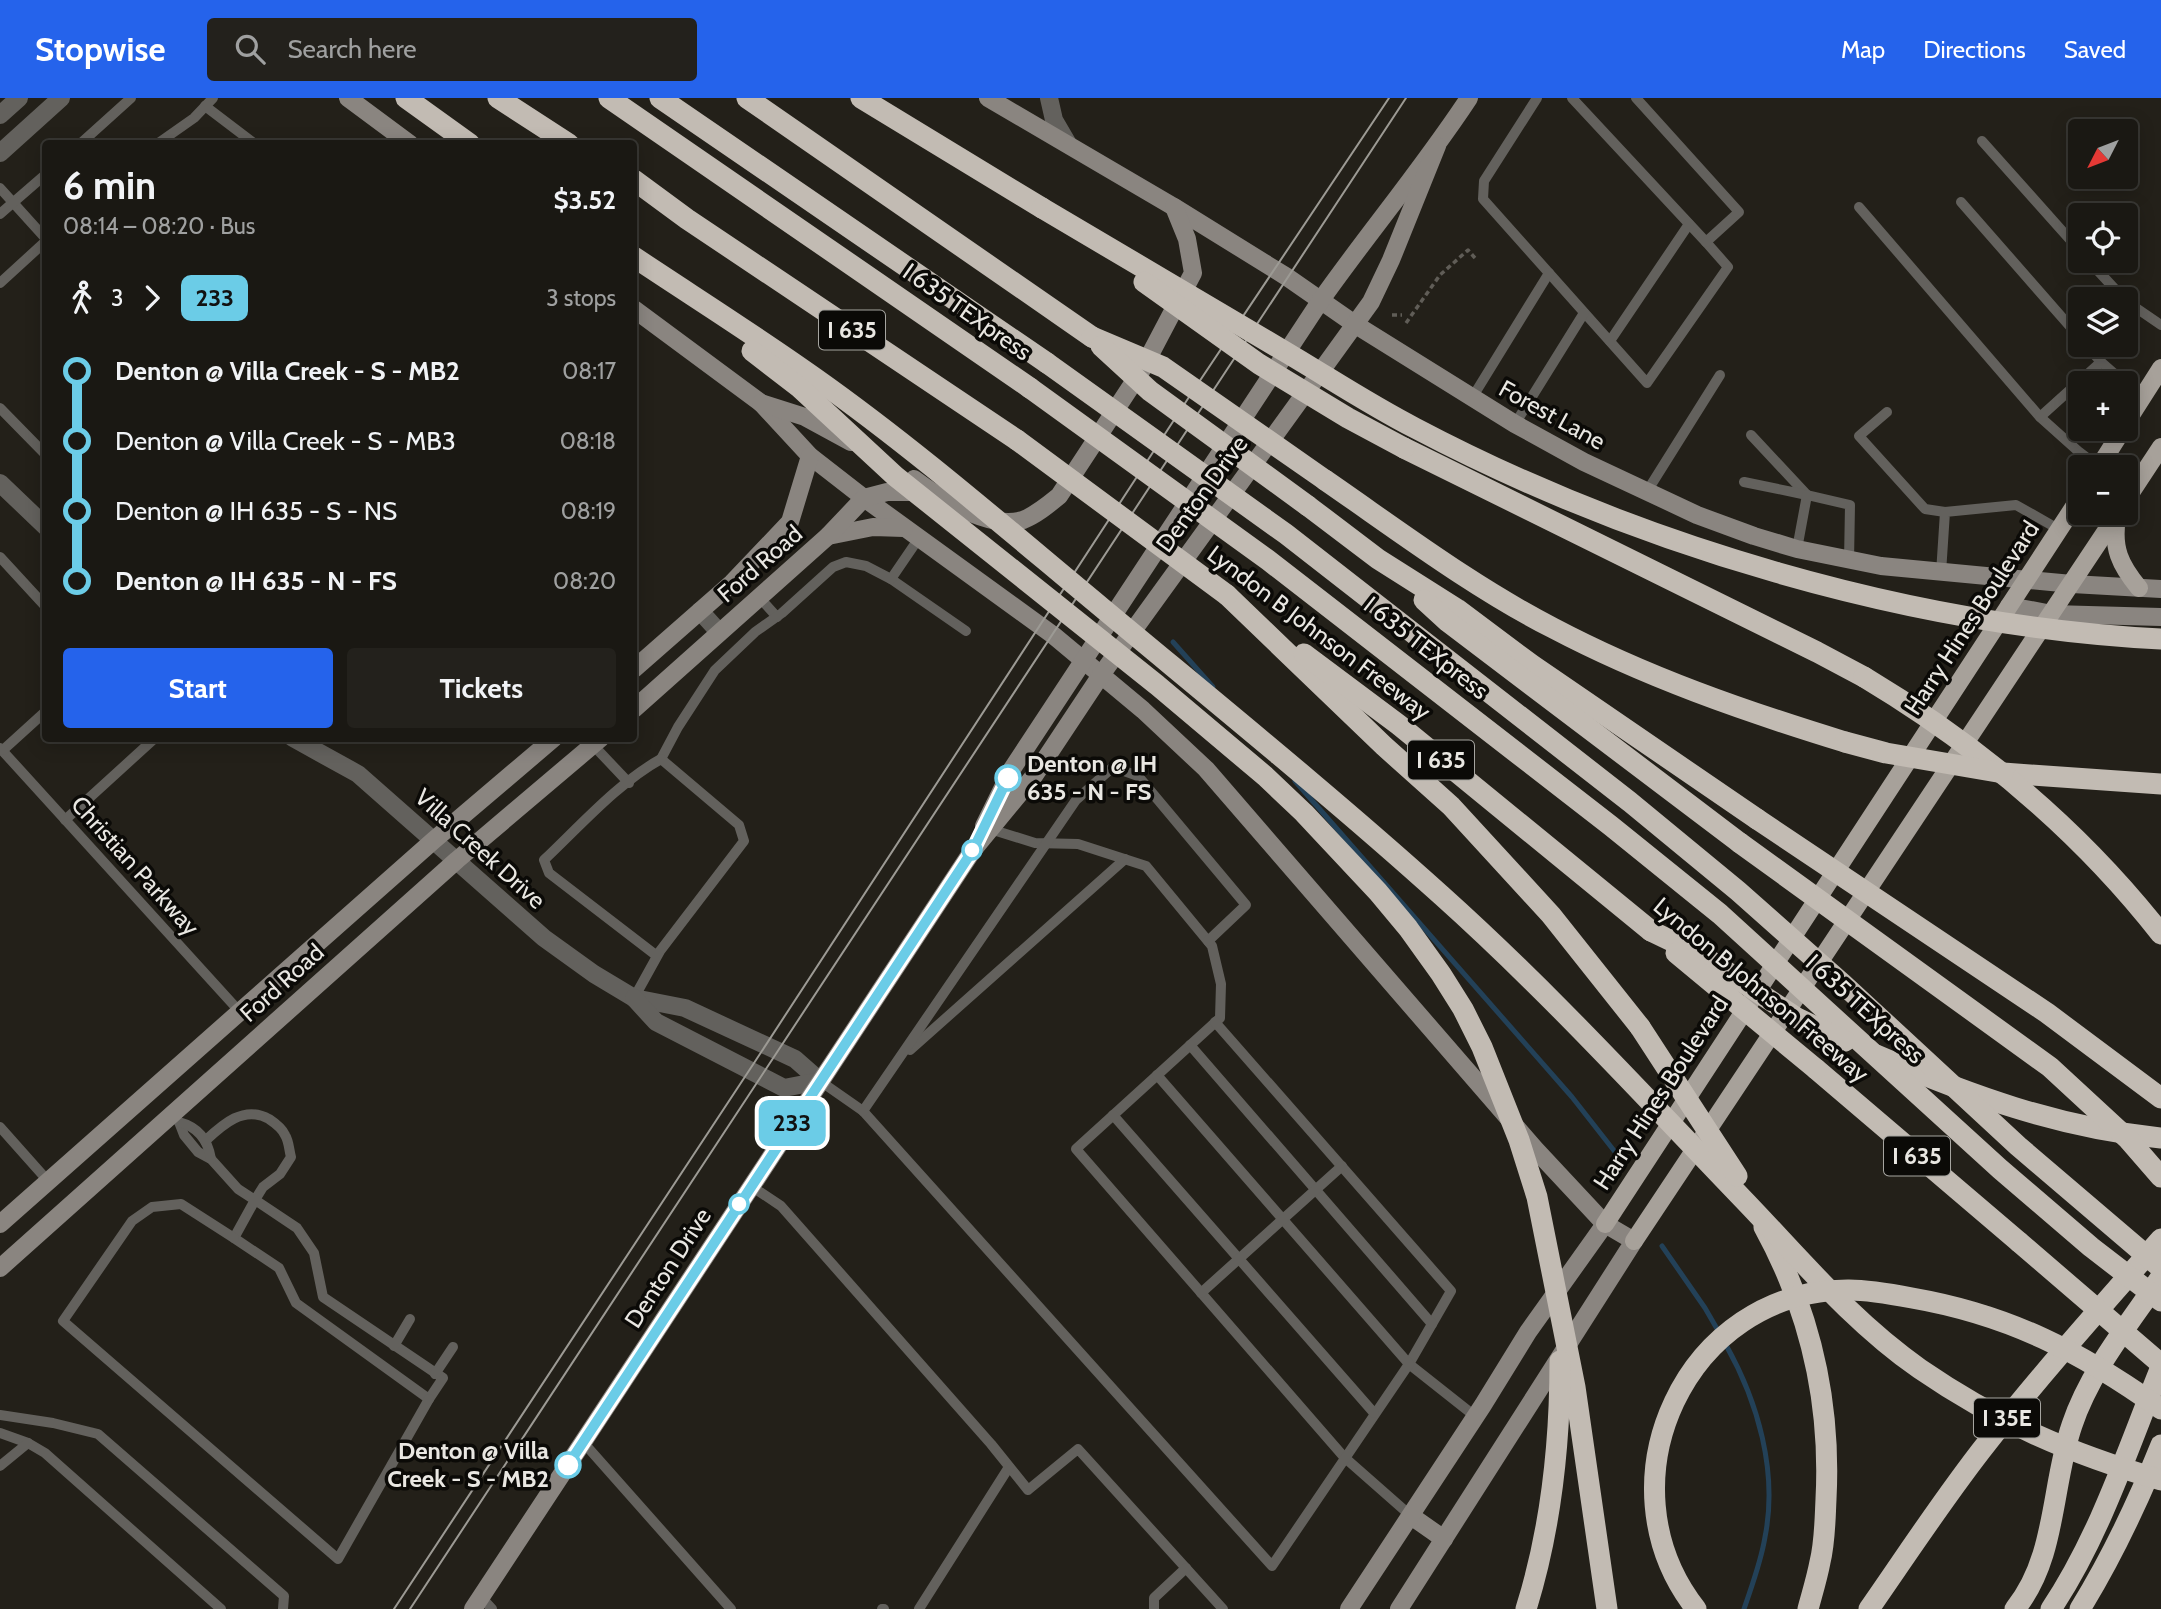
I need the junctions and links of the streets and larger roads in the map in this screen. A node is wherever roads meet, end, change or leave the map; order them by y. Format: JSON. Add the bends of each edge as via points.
{"nodes":[{"id":1,"x":19,"y":98,"type":"edge"},
{"id":2,"x":61,"y":98,"type":"edge"},
{"id":3,"x":348,"y":98,"type":"edge"},
{"id":4,"x":406,"y":98,"type":"edge"},
{"id":5,"x":498,"y":98,"type":"edge"},
{"id":6,"x":520,"y":98,"type":"edge"},
{"id":7,"x":609,"y":98,"type":"edge"},
{"id":8,"x":660,"y":98,"type":"edge"},
{"id":9,"x":747,"y":98,"type":"edge"},
{"id":10,"x":861,"y":98,"type":"edge"},
{"id":11,"x":988,"y":98,"type":"edge"},
{"id":12,"x":1049,"y":98,"type":"edge"},
{"id":13,"x":1469,"y":98,"type":"edge"},
{"id":14,"x":0,"y":115,"type":"edge"},
{"id":15,"x":405,"y":140,"type":"edge"},
{"id":16,"x":464,"y":140,"type":"edge"},
{"id":17,"x":563,"y":140,"type":"edge"},
{"id":18,"x":578,"y":140,"type":"edge"},
{"id":19,"x":1068,"y":144,"type":"junction"},
{"id":20,"x":1437,"y":146,"type":"junction"},
{"id":21,"x":0,"y":153,"type":"edge"},
{"id":22,"x":637,"y":185,"type":"edge"},
{"id":23,"x":1174,"y":207,"type":"junction"},
{"id":24,"x":1042,"y":208,"type":"junction"},
{"id":25,"x":637,"y":259,"type":"edge"},
{"id":26,"x":637,"y":265,"type":"edge"},
{"id":27,"x":1321,"y":300,"type":"junction"},
{"id":28,"x":637,"y":311,"type":"edge"},
{"id":29,"x":1356,"y":324,"type":"junction"},
{"id":30,"x":1084,"y":331,"type":"junction"},
{"id":31,"x":2161,"y":368,"type":"edge"},
{"id":32,"x":761,"y":403,"type":"junction"},
{"id":33,"x":2138,"y":405,"type":"edge"},
{"id":34,"x":2161,"y":447,"type":"edge"},
{"id":35,"x":810,"y":456,"type":"junction"},
{"id":36,"x":2138,"y":482,"type":"edge"},
{"id":37,"x":0,"y":483,"type":"edge"},
{"id":38,"x":932,"y":492,"type":"junction"},
{"id":39,"x":864,"y":498,"type":"junction"},
{"id":40,"x":2068,"y":517,"type":"edge"},
{"id":41,"x":42,"y":523,"type":"edge"},
{"id":42,"x":2110,"y":525,"type":"edge"},
{"id":43,"x":2116,"y":525,"type":"edge"},
{"id":44,"x":913,"y":533,"type":"junction"},
{"id":45,"x":828,"y":536,"type":"junction"},
{"id":46,"x":1378,"y":559,"type":"junction"},
{"id":47,"x":2026,"y":579,"type":"junction"},
{"id":48,"x":2071,"y":584,"type":"junction"},
{"id":49,"x":2139,"y":588,"type":"junction"},
{"id":50,"x":2161,"y":589,"type":"edge"},
{"id":51,"x":1227,"y":595,"type":"junction"},
{"id":52,"x":2009,"y":606,"type":"junction"},
{"id":53,"x":700,"y":611,"type":"junction"},
{"id":54,"x":2052,"y":614,"type":"junction"},
{"id":55,"x":2161,"y":617,"type":"edge"},
{"id":56,"x":719,"y":632,"type":"junction"},
{"id":57,"x":2161,"y":639,"type":"edge"},
{"id":58,"x":1082,"y":660,"type":"junction"},
{"id":59,"x":637,"y":666,"type":"edge"},
{"id":60,"x":1101,"y":675,"type":"junction"},
{"id":61,"x":637,"y":706,"type":"edge"},
{"id":62,"x":300,"y":742,"type":"edge"},
{"id":63,"x":549,"y":742,"type":"edge"},
{"id":64,"x":597,"y":742,"type":"edge"},
{"id":65,"x":2161,"y":784,"type":"edge"},
{"id":66,"x":434,"y":840,"type":"junction"},
{"id":67,"x":973,"y":850,"type":"junction"},
{"id":68,"x":457,"y":860,"type":"junction"},
{"id":69,"x":1651,"y":931,"type":"junction"},
{"id":70,"x":2161,"y":934,"type":"edge"},
{"id":71,"x":634,"y":998,"type":"junction"},
{"id":72,"x":820,"y":1081,"type":"junction"},
{"id":73,"x":150,"y":1091,"type":"junction"},
{"id":74,"x":2161,"y":1098,"type":"edge"},
{"id":75,"x":176,"y":1118,"type":"junction"},
{"id":76,"x":2161,"y":1138,"type":"edge"},
{"id":77,"x":2161,"y":1177,"type":"edge"},
{"id":78,"x":48,"y":1181,"type":"junction"},
{"id":79,"x":70,"y":1205,"type":"junction"},
{"id":80,"x":0,"y":1224,"type":"edge"},
{"id":81,"x":1605,"y":1224,"type":"junction"},
{"id":82,"x":2161,"y":1239,"type":"edge"},
{"id":83,"x":1634,"y":1241,"type":"junction"},
{"id":84,"x":0,"y":1268,"type":"edge"},
{"id":85,"x":2161,"y":1268,"type":"edge"},
{"id":86,"x":2161,"y":1278,"type":"edge"},
{"id":87,"x":2161,"y":1301,"type":"edge"},
{"id":88,"x":1560,"y":1317,"type":"junction"},
{"id":89,"x":2161,"y":1365,"type":"edge"},
{"id":90,"x":2161,"y":1409,"type":"edge"},
{"id":91,"x":2161,"y":1445,"type":"edge"},
{"id":92,"x":2161,"y":1480,"type":"edge"},
{"id":93,"x":1411,"y":1516,"type":"junction"},
{"id":94,"x":1444,"y":1539,"type":"junction"},
{"id":95,"x":482,"y":1605,"type":"edge"},
{"id":96,"x":1349,"y":1609,"type":"edge"},
{"id":97,"x":1398,"y":1609,"type":"edge"},
{"id":98,"x":1526,"y":1609,"type":"edge"},
{"id":99,"x":1607,"y":1609,"type":"edge"},
{"id":100,"x":1696,"y":1609,"type":"edge"},
{"id":101,"x":1808,"y":1609,"type":"edge"},
{"id":102,"x":1869,"y":1609,"type":"edge"},
{"id":103,"x":2015,"y":1609,"type":"edge"},
{"id":104,"x":2051,"y":1609,"type":"edge"},
{"id":105,"x":2080,"y":1609,"type":"edge"}],
"edges":[{"from":1,"to":14,"type":"street"},
{"from":2,"to":21,"type":"street"},
{"from":3,"to":15,"type":"street"},
{"from":4,"to":16,"type":"highway"},
{"from":5,"to":17,"type":"highway"},
{"from":6,"to":18,"type":"highway"},
{"from":7,"to":87,"type":"highway","name":"I 635 TEXpress","bridge":true,"via":[[1030,388],[1279,568],[1720,914],[2000,1169]]},
{"from":8,"to":85,"type":"highway","name":"I 635 TEXpress","bridge":true,"via":[[1047,363],[1286,534],[1630,802],[1805,950],[2018,1146]]},
{"from":9,"to":30,"type":"highway"},
{"from":10,"to":24,"type":"highway"},
{"from":11,"to":19,"type":"street","name":"Forest Lane"},
{"from":12,"to":19,"type":"street","via":[[1054,120]]},
{"from":13,"to":20,"type":"street","name":"Denton Drive"},
{"from":19,"to":23,"type":"street","name":"Forest Lane"},
{"from":20,"to":27,"type":"street","name":"Denton Drive"},
{"from":20,"to":29,"type":"street","name":"Denton Drive","via":[[1391,260]]},
{"from":22,"to":51,"type":"highway","name":"Lyndon B Johnson Freeway","number":"I 635","bridge":true,"via":[[1017,440]]},
{"from":23,"to":27,"type":"street","name":"Forest Lane"},
{"from":23,"to":38,"type":"street","via":[[1187,239],[1192,273],[1143,368],[1059,496],[1021,520],[987,519]]},
{"from":24,"to":57,"type":"highway","bridge":true,"via":[[1414,428],[1501,470],[1649,531],[1754,566],[1872,597],[1984,619]]},
{"from":24,"to":70,"type":"highway","bridge":true,"via":[[1212,332],[1348,418],[1816,652],[1906,702],[1978,752],[2062,824]]},
{"from":25,"to":92,"type":"highway","bridge":true,"via":[[816,379],[915,455],[1316,786],[1494,944],[1878,1337],[1958,1394],[2027,1433]]},
{"from":26,"to":88,"type":"highway","bridge":true,"via":[[800,388],[895,476],[1214,732],[1304,813],[1378,891],[1441,974],[1482,1047],[1537,1197]]},
{"from":27,"to":29,"type":"street","name":"Forest Lane"},
{"from":27,"to":58,"type":"street","name":"Denton Drive"},
{"from":28,"to":32,"type":"street"},
{"from":29,"to":47,"type":"street","name":"Forest Lane","via":[[1584,462],[1731,527],[1849,561]]},
{"from":29,"to":60,"type":"street","name":"Denton Drive"},
{"from":30,"to":46,"type":"highway","bridge":true,"via":[[1150,391]]},
{"from":30,"to":65,"type":"highway","bridge":true,"via":[[1163,367],[1439,559],[1554,629],[1674,684],[1886,753],[2003,773]]},
{"from":31,"to":33,"type":"main road"},
{"from":32,"to":35,"type":"street"},
{"from":32,"to":38,"type":"street","via":[[805,417]]},
{"from":34,"to":36,"type":"main road"},
{"from":35,"to":39,"type":"street"},
{"from":35,"to":53,"type":"street","name":"Ford Road","via":[[790,522]]},
{"from":37,"to":41,"type":"street"},
{"from":38,"to":39,"type":"street","via":[[887,492]]},
{"from":39,"to":44,"type":"street"},
{"from":39,"to":45,"type":"street","name":"Ford Road"},
{"from":40,"to":47,"type":"main road","name":"Harry Hines Boulevard"},
{"from":42,"to":48,"type":"main road"},
{"from":43,"to":49,"type":"main road","via":[[2119,558]]},
{"from":44,"to":45,"type":"street","via":[[873,527]]},
{"from":44,"to":58,"type":"street"},
{"from":45,"to":56,"type":"street","name":"Ford Road"},
{"from":46,"to":74,"type":"highway","bridge":true,"via":[[1997,979]]},
{"from":46,"to":77,"type":"highway","bridge":true,"via":[[1448,622],[1740,843],[2050,1068]]},
{"from":47,"to":48,"type":"street","name":"Forest Lane"},
{"from":47,"to":52,"type":"main road","name":"Harry Hines Boulevard"},
{"from":48,"to":49,"type":"street","name":"Forest Lane"},
{"from":48,"to":54,"type":"main road"},
{"from":49,"to":50,"type":"street","name":"Forest Lane"},
{"from":51,"to":69,"type":"highway","name":"Lyndon B Johnson Freeway","number":"I 635","via":[[1399,725]]},
{"from":51,"to":101,"type":"highway","bridge":true,"via":[[1460,815],[1550,915],[1640,1027],[1737,1176],[1799,1302],[1825,1417],[1825,1523]]},
{"from":52,"to":54,"type":"street"},
{"from":52,"to":81,"type":"main road","name":"Harry Hines Boulevard"},
{"from":53,"to":56,"type":"street"},
{"from":53,"to":59,"type":"street","name":"Ford Road"},
{"from":54,"to":55,"type":"street"},
{"from":54,"to":83,"type":"main road"},
{"from":56,"to":61,"type":"street","name":"Ford Road"},
{"from":58,"to":60,"type":"street"},
{"from":58,"to":67,"type":"street","name":"Denton Drive","via":[[1012,769]]},
{"from":60,"to":67,"type":"street","name":"Denton Drive","via":[[1034,776]]},
{"from":60,"to":81,"type":"street","via":[[1206,769]]},
{"from":62,"to":66,"type":"street","name":"Villa Creek Drive","via":[[358,774]]},
{"from":63,"to":66,"type":"street","name":"Ford Road"},
{"from":64,"to":68,"type":"street","name":"Ford Road"},
{"from":66,"to":68,"type":"street","name":"Villa Creek Drive"},
{"from":66,"to":73,"type":"street","name":"Ford Road"},
{"from":67,"to":72,"type":"street","name":"Denton Drive"},
{"from":68,"to":71,"type":"street","name":"Villa Creek Drive","via":[[544,938]]},
{"from":68,"to":75,"type":"street","name":"Ford Road"},
{"from":69,"to":76,"type":"highway","bridge":true,"via":[[1845,1041],[2049,1119]]},
{"from":69,"to":89,"type":"highway","name":"Lyndon B Johnson Freeway","number":"I 635","bridge":true},
{"from":71,"to":72,"type":"street","name":"Villa Creek Drive","via":[[685,1009],[795,1059]]},
{"from":71,"to":72,"type":"street","name":"Villa Creek Drive","via":[[656,1022],[784,1088]]},
{"from":72,"to":95,"type":"street","name":"Denton Drive"},
{"from":73,"to":75,"type":"street"},
{"from":73,"to":78,"type":"street","name":"Ford Road"},
{"from":75,"to":79,"type":"street","name":"Ford Road"},
{"from":78,"to":79,"type":"street"},
{"from":78,"to":80,"type":"street","name":"Ford Road"},
{"from":79,"to":84,"type":"street","name":"Ford Road"},
{"from":81,"to":83,"type":"street"},
{"from":81,"to":93,"type":"street","name":"Harry Hines Boulevard","via":[[1528,1332]]},
{"from":82,"to":102,"type":"highway","number":"I 35E","via":[[1986,1444]]},
{"from":83,"to":94,"type":"street"},
{"from":86,"to":103,"type":"highway","via":[[2110,1352],[2077,1413],[2042,1561]]},
{"from":88,"to":98,"type":"highway","bridge":true,"via":[[1553,1484]]},
{"from":88,"to":99,"type":"highway","bridge":true,"via":[[1575,1387]]},
{"from":89,"to":104,"type":"highway","via":[[2097,1524]]},
{"from":90,"to":100,"type":"highway","bridge":true,"via":[[2054,1342],[1963,1308],[1848,1290],[1768,1307],[1740,1322],[1713,1345],[1677,1393],[1662,1428],[1655,1485],[1659,1532],[1677,1583]]},
{"from":91,"to":105,"type":"highway","via":[[2104,1570]]},
{"from":93,"to":94,"type":"street"},
{"from":93,"to":96,"type":"street","name":"Harry Hines Boulevard"},
{"from":94,"to":97,"type":"street"}]}
